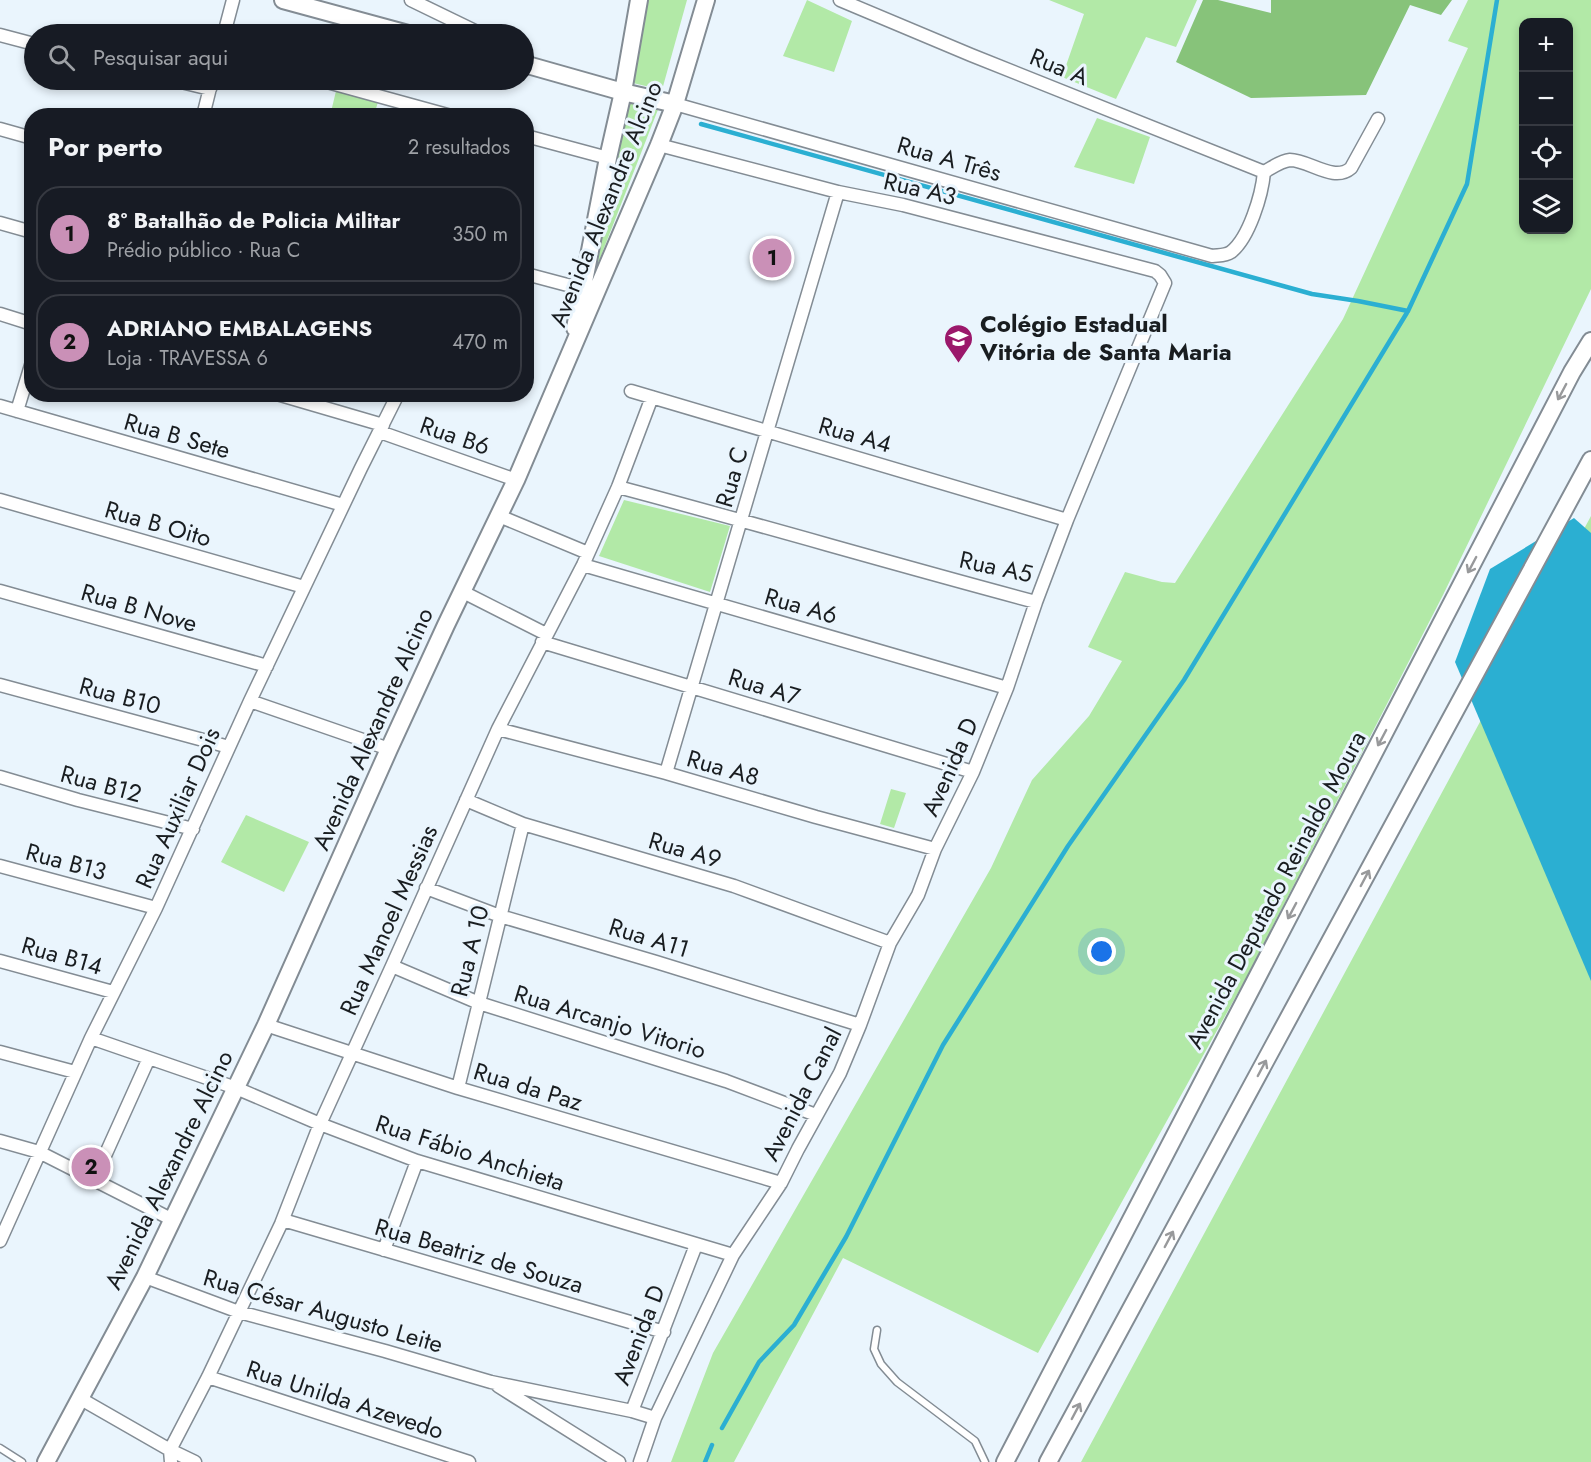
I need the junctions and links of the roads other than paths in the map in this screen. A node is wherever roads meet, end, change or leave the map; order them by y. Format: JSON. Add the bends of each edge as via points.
{"nodes":[{"id":1,"x":233,"y":0,"type":"edge"},
{"id":2,"x":411,"y":0,"type":"edge"},
{"id":3,"x":639,"y":0,"type":"edge"},
{"id":4,"x":706,"y":0,"type":"edge"},
{"id":5,"x":840,"y":0,"type":"edge"},
{"id":6,"x":293,"y":1,"type":"edge"},
{"id":7,"x":227,"y":24,"type":"edge"},
{"id":8,"x":373,"y":24,"type":"edge"},
{"id":9,"x":460,"y":24,"type":"edge"},
{"id":10,"x":0,"y":35,"type":"edge"},
{"id":11,"x":24,"y":41,"type":"edge"},
{"id":12,"x":534,"y":60,"type":"edge"},
{"id":13,"x":534,"y":67,"type":"edge"},
{"id":14,"x":563,"y":74,"type":"junction"},
{"id":15,"x":210,"y":90,"type":"edge"},
{"id":16,"x":356,"y":90,"type":"edge"},
{"id":17,"x":623,"y":92,"type":"junction"},
{"id":18,"x":675,"y":104,"type":"junction"},
{"id":19,"x":205,"y":108,"type":"edge"},
{"id":20,"x":422,"y":108,"type":"edge"},
{"id":21,"x":1377,"y":119,"type":"dead end"},
{"id":22,"x":0,"y":129,"type":"edge"},
{"id":23,"x":24,"y":136,"type":"edge"},
{"id":24,"x":534,"y":138,"type":"edge"},
{"id":25,"x":659,"y":145,"type":"junction"},
{"id":26,"x":608,"y":158,"type":"junction"},
{"id":27,"x":1264,"y":172,"type":"junction"},
{"id":28,"x":838,"y":192,"type":"junction"},
{"id":29,"x":0,"y":223,"type":"edge"},
{"id":30,"x":24,"y":230,"type":"edge"},
{"id":31,"x":534,"y":276,"type":"edge"},
{"id":32,"x":1165,"y":283,"type":"joint"},
{"id":33,"x":589,"y":291,"type":"junction"},
{"id":34,"x":0,"y":314,"type":"edge"},
{"id":35,"x":24,"y":322,"type":"edge"},
{"id":36,"x":1591,"y":341,"type":"edge"},
{"id":37,"x":24,"y":388,"type":"edge"},
{"id":38,"x":631,"y":391,"type":"dead end"},
{"id":39,"x":652,"y":397,"type":"junction"},
{"id":40,"x":302,"y":402,"type":"edge"},
{"id":41,"x":394,"y":402,"type":"edge"},
{"id":42,"x":0,"y":406,"type":"edge"},
{"id":43,"x":17,"y":411,"type":"junction"},
{"id":44,"x":382,"y":428,"type":"junction"},
{"id":45,"x":767,"y":431,"type":"junction"},
{"id":46,"x":1591,"y":460,"type":"edge"},
{"id":47,"x":516,"y":480,"type":"junction"},
{"id":48,"x":618,"y":487,"type":"junction"},
{"id":49,"x":0,"y":500,"type":"edge"},
{"id":50,"x":343,"y":505,"type":"junction"},
{"id":51,"x":499,"y":516,"type":"junction"},
{"id":52,"x":741,"y":519,"type":"junction"},
{"id":53,"x":1067,"y":520,"type":"junction"},
{"id":54,"x":586,"y":559,"type":"junction"},
{"id":55,"x":304,"y":587,"type":"junction"},
{"id":56,"x":0,"y":591,"type":"edge"},
{"id":57,"x":463,"y":592,"type":"junction"},
{"id":58,"x":1036,"y":602,"type":"junction"},
{"id":59,"x":716,"y":603,"type":"junction"},
{"id":60,"x":544,"y":638,"type":"junction"},
{"id":61,"x":267,"y":666,"type":"junction"},
{"id":62,"x":0,"y":686,"type":"edge"},
{"id":63,"x":692,"y":687,"type":"junction"},
{"id":64,"x":1007,"y":688,"type":"junction"},
{"id":65,"x":250,"y":701,"type":"junction"},
{"id":66,"x":498,"y":729,"type":"junction"},
{"id":67,"x":229,"y":747,"type":"junction"},
{"id":68,"x":389,"y":749,"type":"junction"},
{"id":69,"x":973,"y":772,"type":"junction"},
{"id":70,"x":666,"y":773,"type":"junction"},
{"id":71,"x":0,"y":777,"type":"edge"},
{"id":72,"x":466,"y":801,"type":"junction"},
{"id":73,"x":523,"y":825,"type":"junction"},
{"id":74,"x":193,"y":829,"type":"junction"},
{"id":75,"x":935,"y":849,"type":"junction"},
{"id":76,"x":0,"y":866,"type":"edge"},
{"id":77,"x":426,"y":888,"type":"junction"},
{"id":78,"x":156,"y":908,"type":"junction"},
{"id":79,"x":501,"y":916,"type":"junction"},
{"id":80,"x":890,"y":943,"type":"junction"},
{"id":81,"x":0,"y":961,"type":"edge"},
{"id":82,"x":392,"y":966,"type":"junction"},
{"id":83,"x":113,"y":992,"type":"junction"},
{"id":84,"x":479,"y":1003,"type":"junction"},
{"id":85,"x":266,"y":1025,"type":"junction"},
{"id":86,"x":860,"y":1025,"type":"junction"},
{"id":87,"x":90,"y":1038,"type":"junction"},
{"id":88,"x":0,"y":1052,"type":"edge"},
{"id":89,"x":352,"y":1053,"type":"junction"},
{"id":90,"x":149,"y":1058,"type":"junction"},
{"id":91,"x":75,"y":1072,"type":"junction"},
{"id":92,"x":236,"y":1088,"type":"junction"},
{"id":93,"x":458,"y":1088,"type":"junction"},
{"id":94,"x":816,"y":1115,"type":"junction"},
{"id":95,"x":320,"y":1124,"type":"junction"},
{"id":96,"x":0,"y":1142,"type":"edge"},
{"id":97,"x":39,"y":1152,"type":"junction"},
{"id":98,"x":417,"y":1161,"type":"junction"},
{"id":99,"x":94,"y":1180,"type":"junction"},
{"id":100,"x":781,"y":1183,"type":"junction"},
{"id":101,"x":173,"y":1220,"type":"junction"},
{"id":102,"x":283,"y":1220,"type":"junction"},
{"id":103,"x":0,"y":1241,"type":"edge"},
{"id":104,"x":696,"y":1245,"type":"junction"},
{"id":105,"x":384,"y":1250,"type":"junction"},
{"id":106,"x":733,"y":1255,"type":"junction"},
{"id":107,"x":145,"y":1277,"type":"junction"},
{"id":108,"x":238,"y":1312,"type":"junction"},
{"id":109,"x":877,"y":1330,"type":"dead end"},
{"id":110,"x":663,"y":1332,"type":"junction"},
{"id":111,"x":208,"y":1377,"type":"junction"},
{"id":112,"x":491,"y":1382,"type":"junction"},
{"id":113,"x":81,"y":1399,"type":"junction"},
{"id":114,"x":632,"y":1411,"type":"junction"},
{"id":115,"x":655,"y":1418,"type":"junction"},
{"id":116,"x":0,"y":1448,"type":"edge"},
{"id":117,"x":170,"y":1456,"type":"edge"},
{"id":118,"x":22,"y":1462,"type":"edge"},
{"id":119,"x":46,"y":1462,"type":"edge"},
{"id":120,"x":195,"y":1462,"type":"edge"},
{"id":121,"x":469,"y":1462,"type":"edge"},
{"id":122,"x":619,"y":1462,"type":"edge"},
{"id":123,"x":640,"y":1462,"type":"edge"},
{"id":124,"x":985,"y":1462,"type":"edge"},
{"id":125,"x":1005,"y":1462,"type":"edge"},
{"id":126,"x":1048,"y":1462,"type":"edge"}],
"edges":[{"from":1,"to":7,"type":"street"},
{"from":2,"to":9,"type":"street"},
{"from":3,"to":17,"type":"street"},
{"from":4,"to":18,"type":"street","name":"Avenida Alexandre Alcino"},
{"from":5,"to":27,"type":"street","name":"Rua A"},
{"from":6,"to":8,"type":"street"},
{"from":10,"to":11,"type":"street"},
{"from":12,"to":14,"type":"street"},
{"from":13,"to":14,"type":"street"},
{"from":14,"to":17,"type":"street"},
{"from":15,"to":19,"type":"street"},
{"from":16,"to":20,"type":"street"},
{"from":17,"to":18,"type":"street"},
{"from":17,"to":26,"type":"street"},
{"from":18,"to":25,"type":"street","name":"Avenida Alexandre Alcino"},
{"from":18,"to":27,"type":"street","name":"Rua A Três","via":[[1212,256],[1231,252],[1241,240],[1257,207]]},
{"from":21,"to":27,"type":"street","via":[[1348,171],[1332,173],[1292,160]]},
{"from":22,"to":23,"type":"street"},
{"from":24,"to":26,"type":"street"},
{"from":25,"to":28,"type":"street","name":"Rua A3"},
{"from":25,"to":33,"type":"street","name":"Avenida Alexandre Alcino"},
{"from":26,"to":33,"type":"street"},
{"from":28,"to":32,"type":"street","name":"Rua A3","via":[[903,205],[1155,272]]},
{"from":28,"to":45,"type":"street","name":"Rua C"},
{"from":29,"to":30,"type":"street"},
{"from":31,"to":33,"type":"street"},
{"from":32,"to":53,"type":"street","name":"Rua A5"},
{"from":33,"to":47,"type":"street","name":"Avenida Alexandre Alcino","via":[[570,355]]},
{"from":34,"to":35,"type":"street"},
{"from":36,"to":125,"type":"street","name":"Avenida Deputado Reinaldo Moura","one_way":true},
{"from":37,"to":43,"type":"street"},
{"from":38,"to":39,"type":"street","name":"Rua A4"},
{"from":39,"to":45,"type":"street","name":"Rua A4"},
{"from":39,"to":48,"type":"street","name":"Rua Manoel Messias"},
{"from":40,"to":44,"type":"street","name":"Rua B6"},
{"from":41,"to":44,"type":"street","name":"Rua Auxiliar Dois"},
{"from":42,"to":43,"type":"street","name":"Rua B Sete"},
{"from":43,"to":50,"type":"street","name":"Rua B Sete"},
{"from":44,"to":47,"type":"street","name":"Rua B6"},
{"from":44,"to":50,"type":"street","name":"Rua Auxiliar Dois"},
{"from":45,"to":52,"type":"street","name":"Rua C"},
{"from":45,"to":53,"type":"street","name":"Rua A4"},
{"from":126,"to":46,"type":"street","one_way":true},
{"from":47,"to":51,"type":"street","name":"Avenida Alexandre Alcino"},
{"from":48,"to":52,"type":"street","name":"Rua A5"},
{"from":48,"to":54,"type":"street","name":"Rua Manoel Messias"},
{"from":49,"to":55,"type":"street","name":"Rua B Oito"},
{"from":50,"to":55,"type":"street","name":"Rua Auxiliar Dois"},
{"from":51,"to":54,"type":"street","name":"Rua A6"},
{"from":51,"to":57,"type":"street","name":"Avenida Alexandre Alcino"},
{"from":52,"to":58,"type":"street","name":"Rua A5"},
{"from":52,"to":59,"type":"street","name":"Rua C"},
{"from":53,"to":58,"type":"street","name":"Rua A5"},
{"from":54,"to":59,"type":"street","name":"Rua A6"},
{"from":54,"to":60,"type":"street","name":"Rua Manoel Messias"},
{"from":55,"to":61,"type":"street","name":"Rua Auxiliar Dois"},
{"from":56,"to":61,"type":"street","name":"Rua B Nove"},
{"from":57,"to":60,"type":"street","name":"Rua A7"},
{"from":57,"to":68,"type":"street","name":"Avenida Alexandre Alcino"},
{"from":58,"to":64,"type":"street","name":"Avenida D"},
{"from":59,"to":63,"type":"street","name":"Rua C"},
{"from":59,"to":64,"type":"street","name":"Rua A6"},
{"from":60,"to":63,"type":"street","name":"Rua A7"},
{"from":60,"to":66,"type":"street","name":"Rua Manoel Messias"},
{"from":61,"to":65,"type":"street","name":"Rua Auxiliar Dois"},
{"from":62,"to":67,"type":"street","name":"Rua B10"},
{"from":63,"to":69,"type":"street","name":"Rua A7"},
{"from":63,"to":70,"type":"street","name":"Rua C"},
{"from":64,"to":69,"type":"street","name":"Avenida D"},
{"from":65,"to":67,"type":"street","name":"Rua Auxiliar Dois"},
{"from":65,"to":68,"type":"street"},
{"from":66,"to":70,"type":"street","name":"Rua A8"},
{"from":66,"to":72,"type":"street","name":"Rua Manoel Messias"},
{"from":67,"to":74,"type":"street","name":"Rua Auxiliar Dois"},
{"from":68,"to":85,"type":"street","name":"Avenida Alexandre Alcino"},
{"from":69,"to":75,"type":"street","name":"Avenida D"},
{"from":70,"to":75,"type":"street","name":"Rua A8"},
{"from":71,"to":74,"type":"street","name":"Rua B12"},
{"from":72,"to":73,"type":"street","name":"Rua A9"},
{"from":72,"to":77,"type":"street","name":"Rua Manoel Messias"},
{"from":73,"to":79,"type":"street","name":"Rua A 10"},
{"from":73,"to":80,"type":"street","name":"Rua A9","via":[[734,886]]},
{"from":74,"to":78,"type":"street","name":"Rua Auxiliar Dois"},
{"from":75,"to":80,"type":"street","name":"Avenida D","via":[[918,895]]},
{"from":76,"to":78,"type":"street","name":"Rua B13"},
{"from":77,"to":79,"type":"street","name":"Rua A11"},
{"from":77,"to":82,"type":"street","name":"Rua Manoel Messias"},
{"from":78,"to":83,"type":"street","name":"Rua Auxiliar Dois"},
{"from":79,"to":84,"type":"street","name":"Rua A 10"},
{"from":79,"to":86,"type":"street","name":"Rua A11"},
{"from":80,"to":86,"type":"street","name":"Avenida Canal"},
{"from":81,"to":83,"type":"street","name":"Rua B14"},
{"from":82,"to":84,"type":"street","name":"Rua Arcanjo Vitorio"},
{"from":82,"to":89,"type":"street","name":"Rua Manoel Messias"},
{"from":83,"to":87,"type":"street","name":"Rua Auxiliar Dois"},
{"from":84,"to":93,"type":"street","name":"Rua A 10"},
{"from":84,"to":94,"type":"street","name":"Rua Arcanjo Vitorio","via":[[726,1081]]},
{"from":85,"to":89,"type":"street","name":"Rua da Paz"},
{"from":85,"to":92,"type":"street","name":"Avenida Alexandre Alcino"},
{"from":86,"to":94,"type":"street","name":"Avenida Canal","via":[[840,1073]]},
{"from":87,"to":90,"type":"street","name":"Rua Fábio Anchieta"},
{"from":87,"to":91,"type":"street","name":"Rua Auxiliar Dois"},
{"from":88,"to":91,"type":"street"},
{"from":89,"to":93,"type":"street","name":"Rua da Paz"},
{"from":89,"to":95,"type":"street","name":"Rua Manoel Messias"},
{"from":90,"to":92,"type":"street","name":"Rua Fábio Anchieta"},
{"from":90,"to":99,"type":"street"},
{"from":91,"to":97,"type":"street","name":"Rua Auxiliar Dois"},
{"from":92,"to":95,"type":"street","name":"Rua Fábio Anchieta"},
{"from":92,"to":101,"type":"street","name":"Avenida Alexandre Alcino"},
{"from":93,"to":100,"type":"street","name":"Rua da Paz"},
{"from":94,"to":100,"type":"street","name":"Avenida Canal"},
{"from":95,"to":98,"type":"street","name":"Rua Fábio Anchieta"},
{"from":95,"to":102,"type":"street","name":"Rua Manoel Messias"},
{"from":96,"to":97,"type":"street"},
{"from":97,"to":99,"type":"street"},
{"from":97,"to":103,"type":"street","name":"Rua Auxiliar Dois"},
{"from":98,"to":104,"type":"street","name":"Rua Fábio Anchieta"},
{"from":98,"to":105,"type":"street"},
{"from":99,"to":101,"type":"street"},
{"from":100,"to":106,"type":"street","name":"Avenida Canal"},
{"from":101,"to":107,"type":"street","name":"Avenida Alexandre Alcino"},
{"from":102,"to":105,"type":"street","name":"Rua Beatriz de Souza"},
{"from":102,"to":108,"type":"street","name":"Rua Manoel Messias"},
{"from":104,"to":106,"type":"street"},
{"from":104,"to":110,"type":"street","name":"Avenida D"},
{"from":105,"to":110,"type":"street","name":"Rua Beatriz de Souza"},
{"from":106,"to":115,"type":"street","name":"Avenida Canal"},
{"from":107,"to":108,"type":"street","name":"Rua César Augusto Leite"},
{"from":107,"to":113,"type":"street","name":"Avenida Alexandre Alcino"},
{"from":108,"to":111,"type":"street","name":"Rua Manoel Messias"},
{"from":108,"to":112,"type":"street","name":"Rua César Augusto Leite"},
{"from":109,"to":124,"type":"lane","via":[[874,1349],[881,1364],[897,1382],[975,1441]]},
{"from":110,"to":114,"type":"street","name":"Avenida D"},
{"from":111,"to":117,"type":"street","name":"Rua Manoel Messias"},
{"from":111,"to":121,"type":"street","name":"Rua Unilda Azevedo"},
{"from":112,"to":114,"type":"street","name":"Rua César Augusto Leite"},
{"from":112,"to":122,"type":"street","name":"Rua César Augusto Leite"},
{"from":113,"to":117,"type":"street"},
{"from":113,"to":119,"type":"street","name":"Avenida Alexandre Alcino"},
{"from":114,"to":115,"type":"street","name":"Avenida D"},
{"from":115,"to":123,"type":"street","name":"Avenida D"},
{"from":116,"to":118,"type":"lane"},
{"from":117,"to":120,"type":"street"}]}
